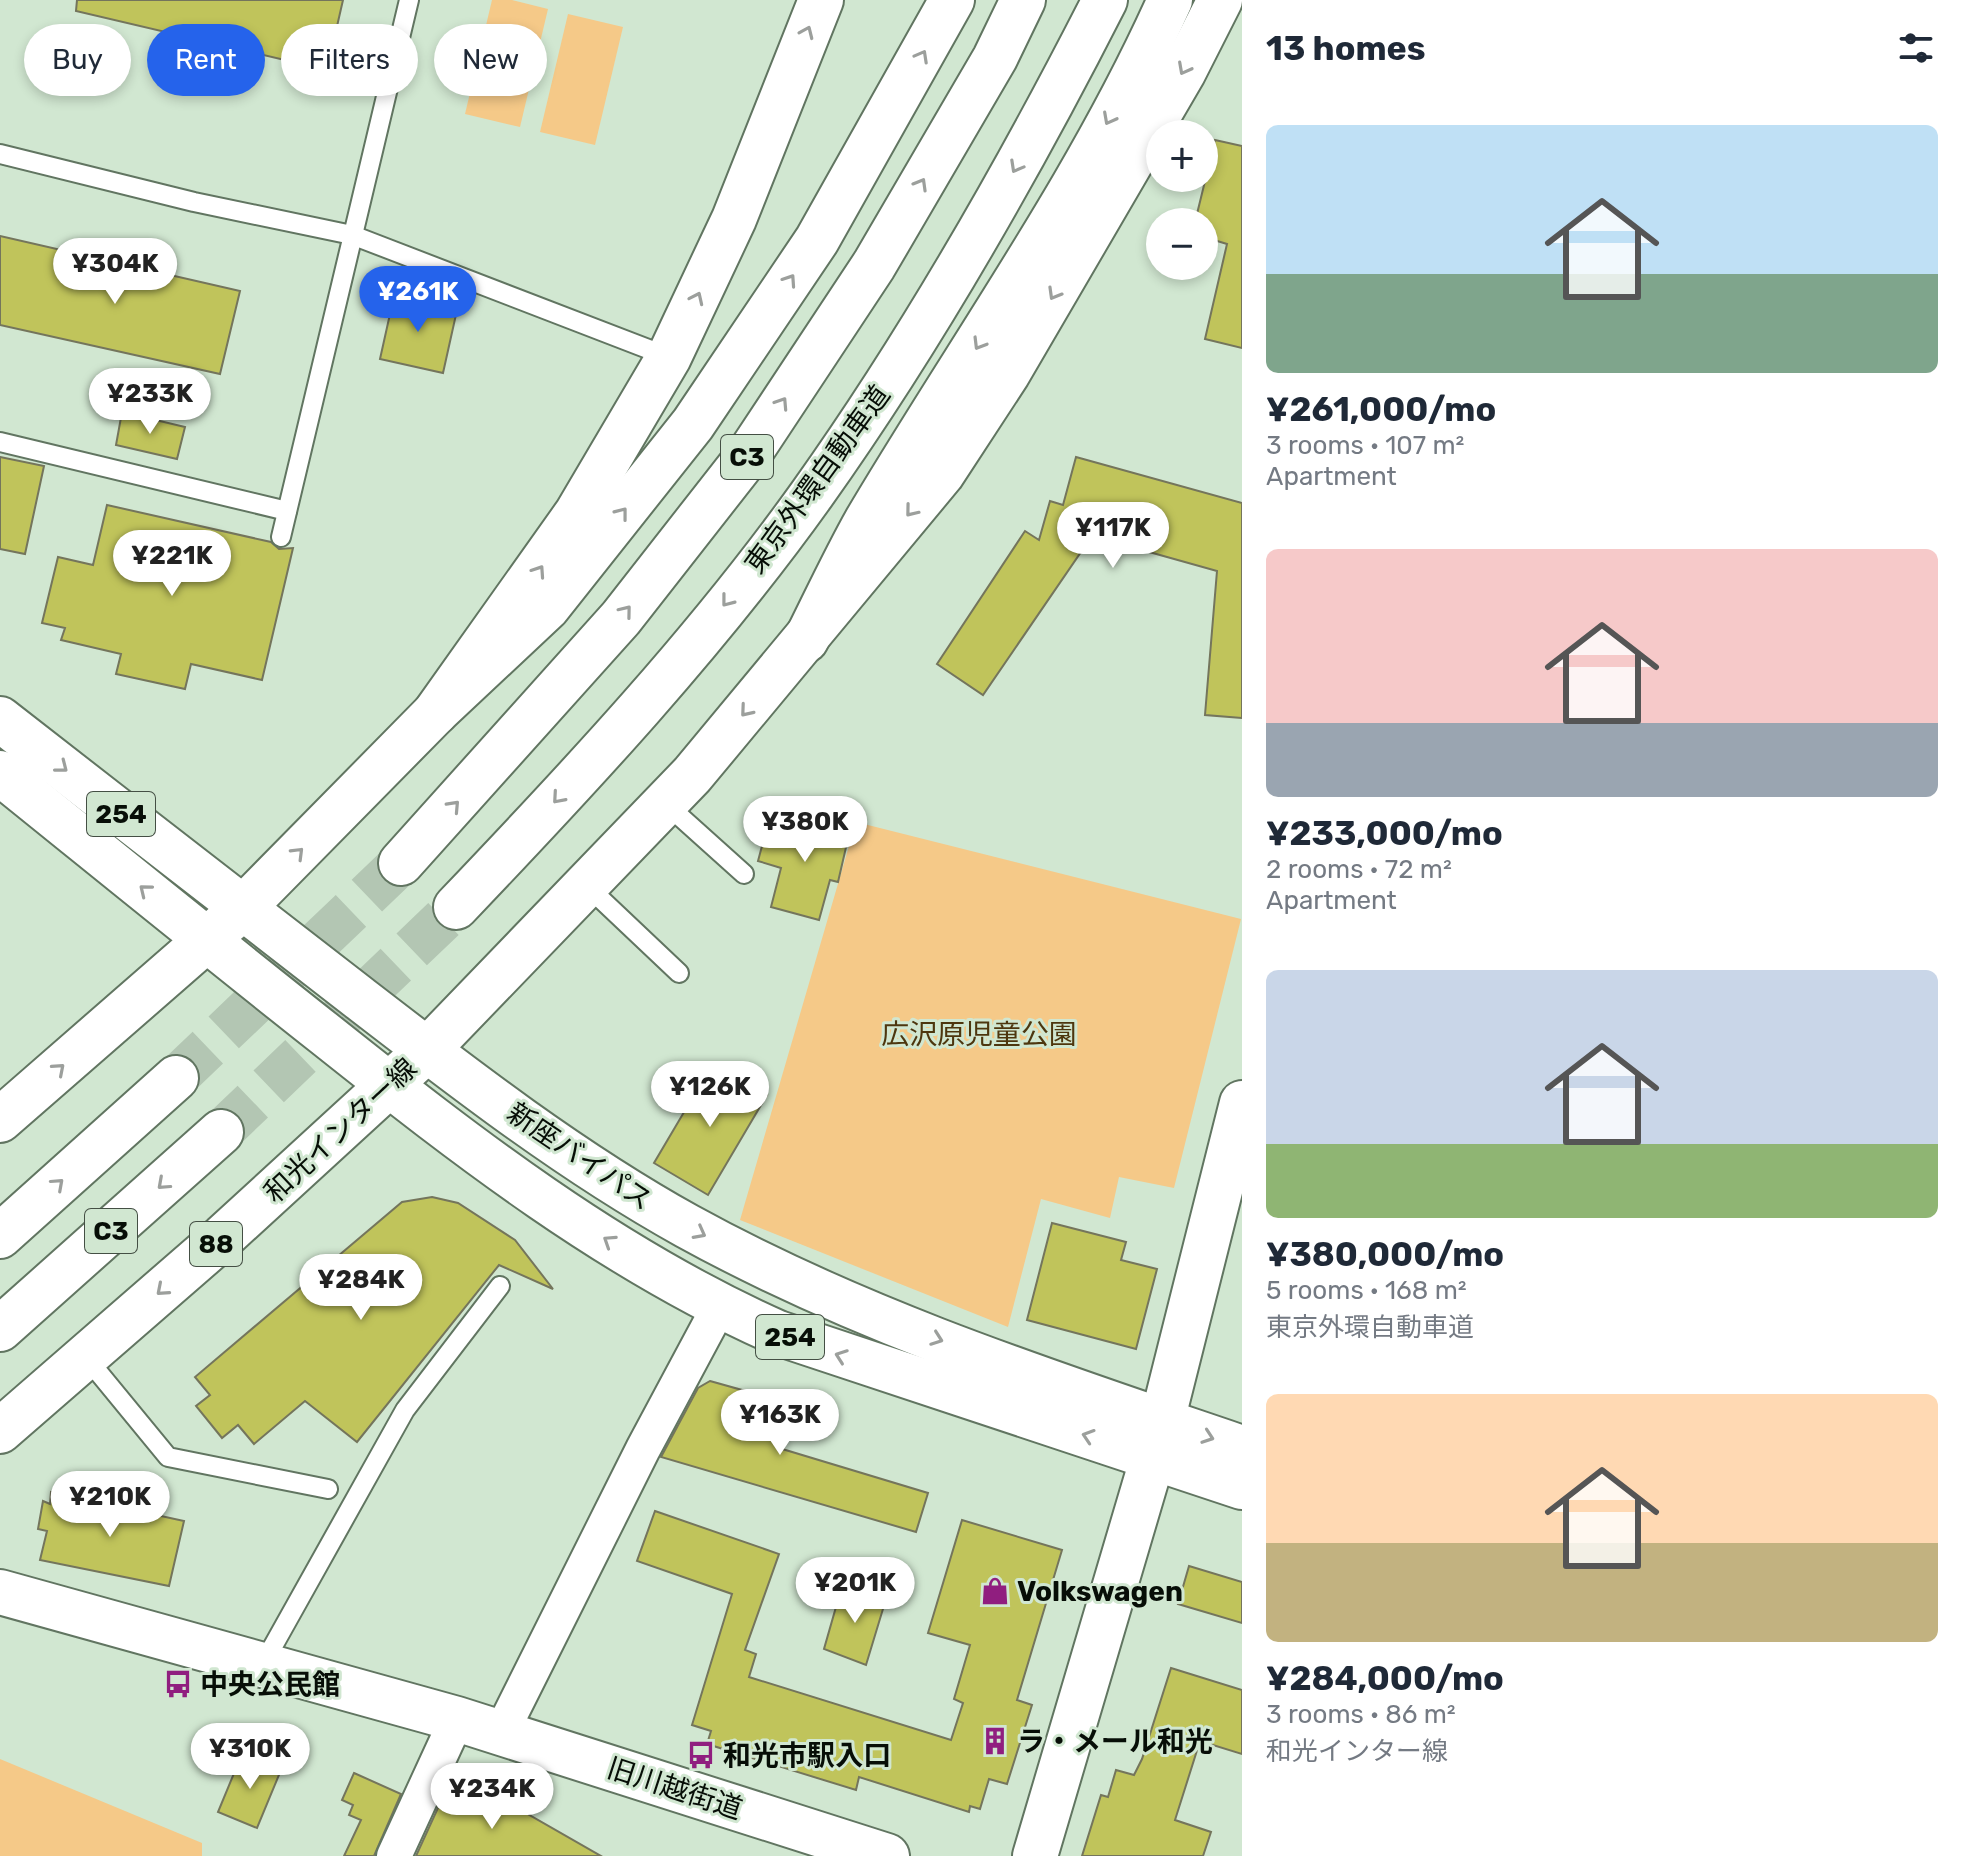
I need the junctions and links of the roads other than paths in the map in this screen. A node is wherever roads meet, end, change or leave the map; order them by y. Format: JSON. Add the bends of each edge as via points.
{"nodes":[{"id":1,"x":409,"y":0,"type":"edge"},
{"id":2,"x":821,"y":0,"type":"edge"},
{"id":3,"x":952,"y":0,"type":"edge"},
{"id":4,"x":1023,"y":0,"type":"edge"},
{"id":5,"x":1105,"y":0,"type":"edge"},
{"id":6,"x":1170,"y":0,"type":"edge"},
{"id":7,"x":1220,"y":0,"type":"edge"},
{"id":8,"x":0,"y":154,"type":"edge"},
{"id":9,"x":352,"y":235,"type":"junction"},
{"id":10,"x":669,"y":357,"type":"junction"},
{"id":11,"x":0,"y":442,"type":"edge"},
{"id":12,"x":287,"y":511,"type":"junction"},
{"id":13,"x":281,"y":537,"type":"dead end"},
{"id":14,"x":806,"y":640,"type":"junction"},
{"id":15,"x":435,"y":713,"type":"junction"},
{"id":16,"x":0,"y":719,"type":"edge"},
{"id":17,"x":0,"y":773,"type":"edge"},
{"id":18,"x":665,"y":803,"type":"junction"},
{"id":19,"x":401,"y":863,"type":"tunnel mouth"},
{"id":20,"x":744,"y":874,"type":"dead end"},
{"id":21,"x":586,"y":885,"type":"junction"},
{"id":22,"x":456,"y":907,"type":"tunnel mouth"},
{"id":23,"x":243,"y":908,"type":"junction"},
{"id":24,"x":206,"y":939,"type":"junction"},
{"id":25,"x":679,"y":973,"type":"dead end"},
{"id":26,"x":427,"y":1050,"type":"junction"},
{"id":27,"x":176,"y":1078,"type":"tunnel mouth"},
{"id":28,"x":388,"y":1084,"type":"junction"},
{"id":29,"x":1242,"y":1103,"type":"edge"},
{"id":30,"x":0,"y":1120,"type":"edge"},
{"id":31,"x":221,"y":1132,"type":"tunnel mouth"},
{"id":32,"x":0,"y":1236,"type":"edge"},
{"id":33,"x":500,"y":1286,"type":"dead end"},
{"id":34,"x":719,"y":1307,"type":"junction"},
{"id":35,"x":0,"y":1329,"type":"edge"},
{"id":36,"x":85,"y":1356,"type":"junction"},
{"id":37,"x":0,"y":1431,"type":"edge"},
{"id":38,"x":1157,"y":1439,"type":"junction"},
{"id":39,"x":1242,"y":1448,"type":"edge"},
{"id":40,"x":1242,"y":1487,"type":"edge"},
{"id":41,"x":328,"y":1489,"type":"dead end"},
{"id":42,"x":0,"y":1592,"type":"edge"},
{"id":43,"x":263,"y":1664,"type":"junction"},
{"id":44,"x":457,"y":1719,"type":"junction"},
{"id":45,"x":501,"y":1733,"type":"junction"},
{"id":46,"x":394,"y":1856,"type":"edge"},
{"id":47,"x":887,"y":1856,"type":"edge"},
{"id":48,"x":1035,"y":1856,"type":"edge"}],
"edges":[{"from":1,"to":9,"type":"lane"},
{"from":10,"to":2,"type":"main road","one_way":true,"via":[[734,219]]},
{"from":15,"to":3,"type":"main road","one_way":true,"via":[[547,608],[693,424],[817,240]]},
{"from":19,"to":4,"type":"main road","number":"C3","one_way":true,"via":[[621,618],[747,457],[874,265],[995,58]]},
{"from":5,"to":22,"type":"main road","name":"東京外環自動車道","number":"C3","one_way":true,"via":[[935,310],[811,496],[695,642]]},
{"from":6,"to":14,"type":"main road","one_way":true,"via":[[1080,173],[866,522]]},
{"from":7,"to":14,"type":"main road","one_way":true,"via":[[1008,373],[942,474]]},
{"from":8,"to":9,"type":"lane"},
{"from":9,"to":10,"type":"lane"},
{"from":9,"to":12,"type":"lane"},
{"from":15,"to":10,"type":"main road","one_way":true,"via":[[569,525]]},
{"from":11,"to":12,"type":"lane"},
{"from":12,"to":13,"type":"lane"},
{"from":14,"to":18,"type":"main road","name":"和光インター線","one_way":true},
{"from":23,"to":15,"type":"main road","one_way":true},
{"from":16,"to":23,"type":"main road","name":"新座バイパス","number":"254","one_way":true},
{"from":24,"to":17,"type":"main road","name":"新座バイパス","number":"254","one_way":true},
{"from":18,"to":20,"type":"lane"},
{"from":18,"to":21,"type":"main road","name":"和光インター線"},
{"from":21,"to":25,"type":"lane"},
{"from":21,"to":26,"type":"main road","name":"和光インター線"},
{"from":23,"to":24,"type":"main road"},
{"from":23,"to":26,"type":"main road","name":"新座バイパス","number":"254"},
{"from":24,"to":28,"type":"main road","name":"新座バイパス","number":"254"},
{"from":30,"to":24,"type":"main road","one_way":true},
{"from":26,"to":28,"type":"main road","name":"和光インター線","number":"88"},
{"from":26,"to":38,"type":"main road","name":"新座バイパス","number":"254","one_way":true,"via":[[554,1143],[683,1224]]},
{"from":32,"to":27,"type":"main road","number":"C3","one_way":true},
{"from":34,"to":28,"type":"main road","name":"新座バイパス","number":"254","one_way":true,"via":[[502,1172]]},
{"from":28,"to":36,"type":"main road","name":"和光インター線","number":"88","one_way":true},
{"from":29,"to":38,"type":"main road"},
{"from":31,"to":35,"type":"main road","number":"C3","one_way":true},
{"from":33,"to":43,"type":"lane","via":[[405,1410]]},
{"from":38,"to":34,"type":"main road","name":"新座バイパス","number":"254","one_way":true,"via":[[861,1363]]},
{"from":34,"to":45,"type":"street"},
{"from":36,"to":37,"type":"main road","name":"和光インター線","number":"88"},
{"from":36,"to":41,"type":"lane","via":[[168,1457]]},
{"from":38,"to":39,"type":"main road","name":"新座バイパス","number":"254","one_way":true},
{"from":38,"to":40,"type":"main road","name":"新座バイパス","number":"254"},
{"from":38,"to":48,"type":"main road"},
{"from":42,"to":43,"type":"main road","name":"旧川越街道"},
{"from":43,"to":44,"type":"main road","name":"旧川越街道"},
{"from":44,"to":45,"type":"main road","name":"旧川越街道"},
{"from":44,"to":46,"type":"street"},
{"from":45,"to":47,"type":"main road","name":"旧川越街道"}]}
